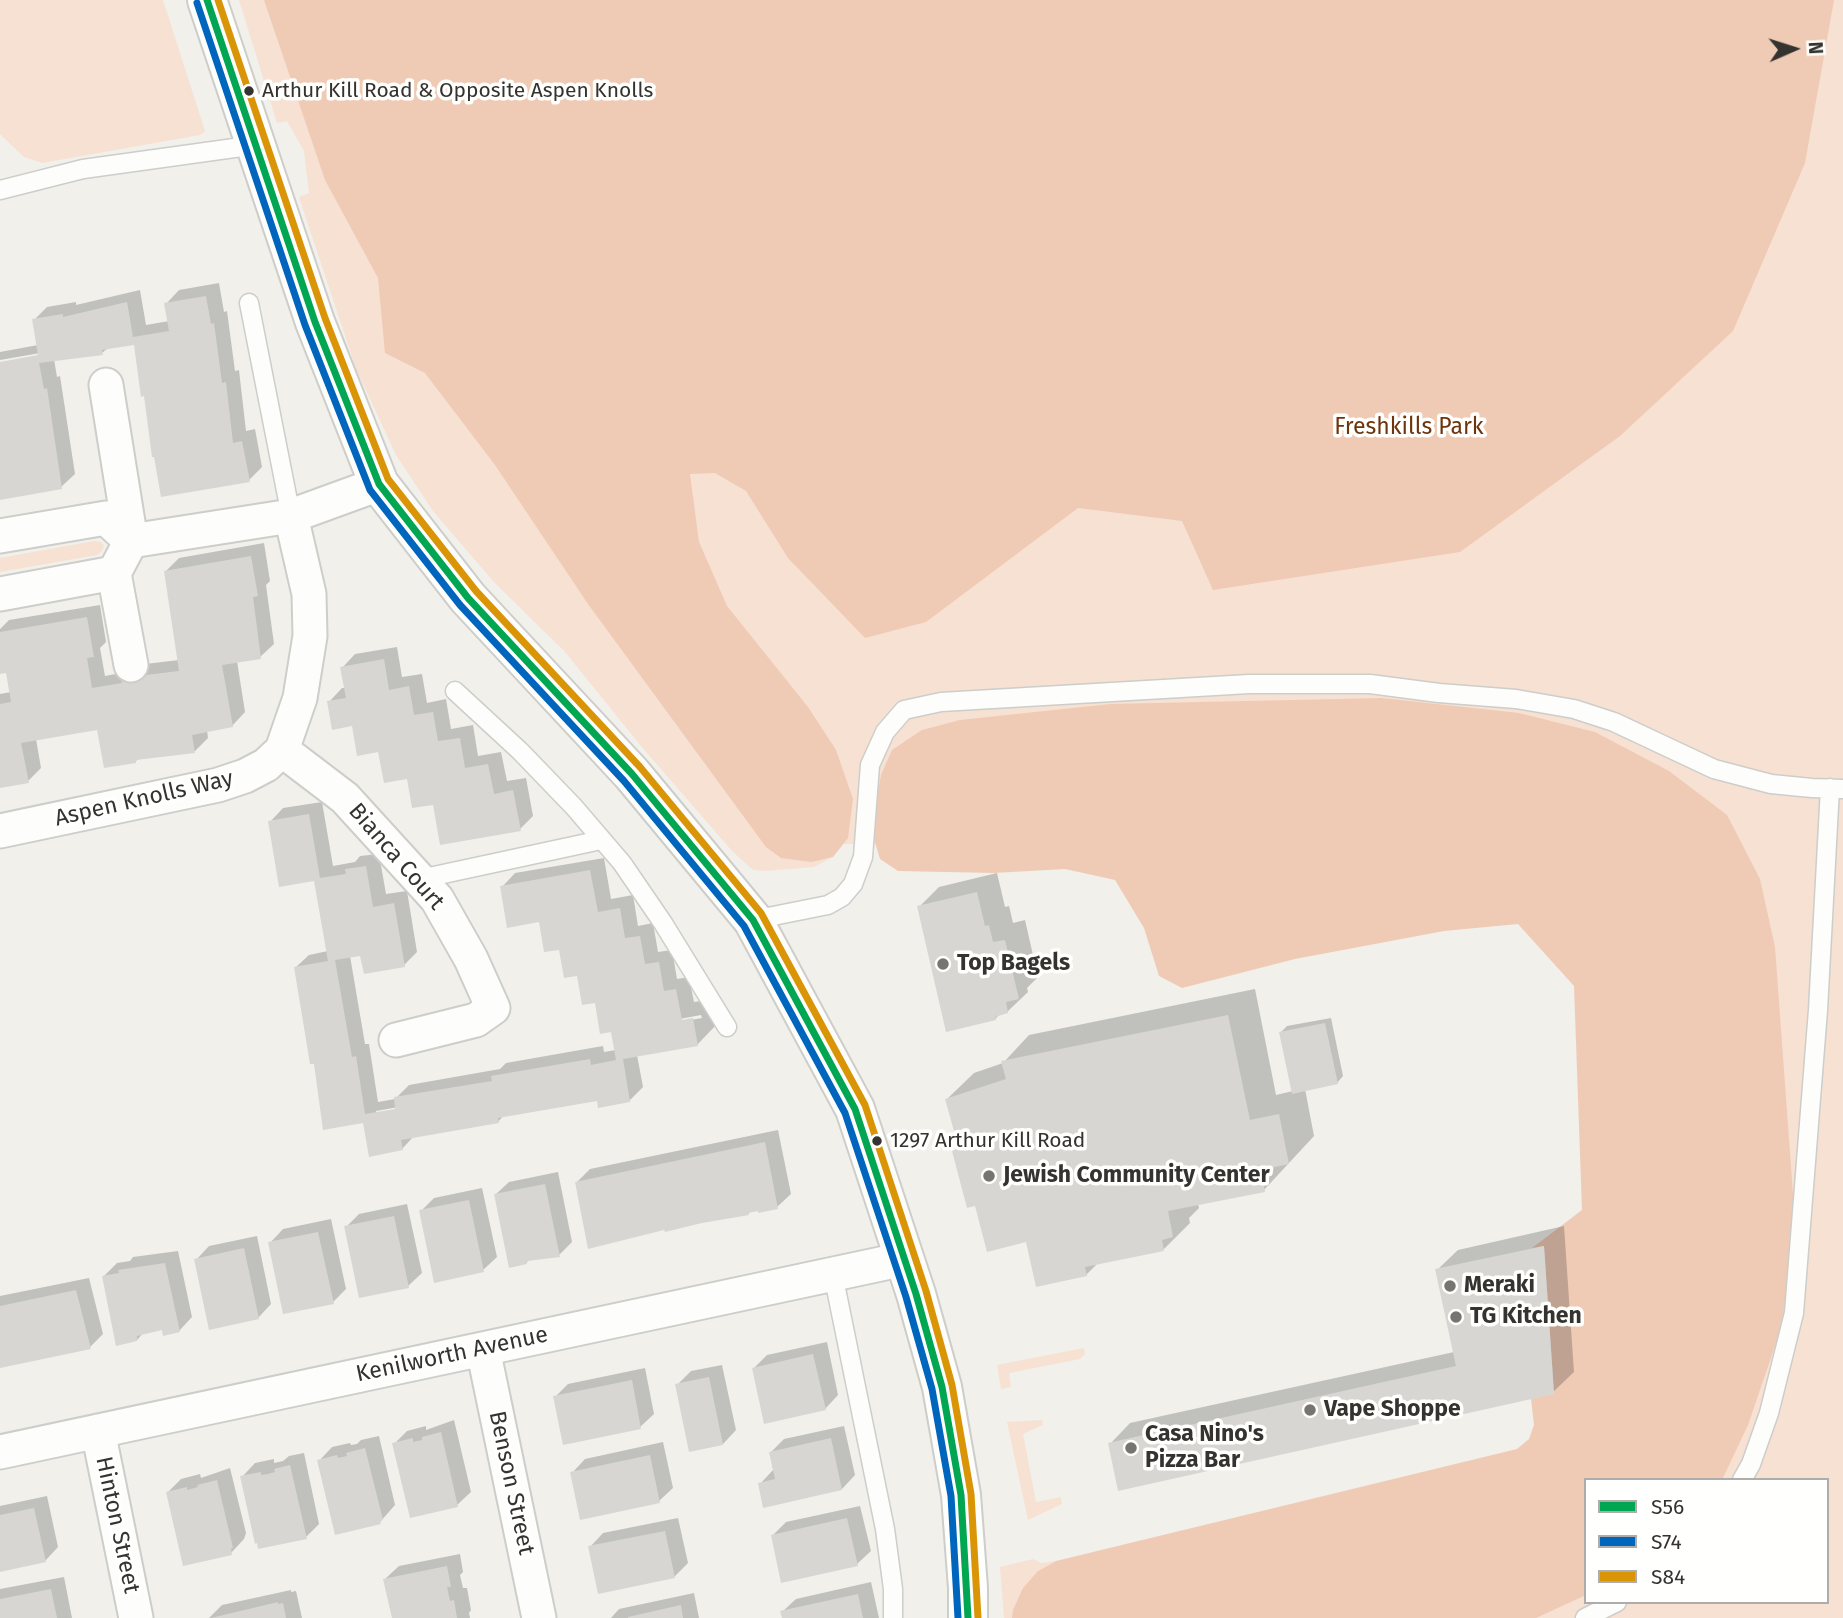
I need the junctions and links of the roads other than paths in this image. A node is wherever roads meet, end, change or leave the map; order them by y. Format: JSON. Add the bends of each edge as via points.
{"nodes":[{"id":1,"x":207,"y":0,"type":"edge"},
{"id":2,"x":256,"y":145,"type":"junction"},
{"id":3,"x":0,"y":190,"type":"edge"},
{"id":4,"x":249,"y":303,"type":"dead end"},
{"id":5,"x":106,"y":385,"type":"dead end"},
{"id":6,"x":379,"y":484,"type":"junction"},
{"id":7,"x":291,"y":516,"type":"junction"},
{"id":8,"x":0,"y":536,"type":"edge"},
{"id":9,"x":131,"y":541,"type":"junction"},
{"id":10,"x":114,"y":573,"type":"junction"},
{"id":11,"x":0,"y":594,"type":"edge"},
{"id":12,"x":131,"y":665,"type":"dead end"},
{"id":13,"x":455,"y":691,"type":"dead end"},
{"id":14,"x":282,"y":750,"type":"junction"},
{"id":15,"x":1837,"y":788,"type":"edge"},
{"id":16,"x":0,"y":831,"type":"edge"},
{"id":17,"x":601,"y":840,"type":"junction"},
{"id":18,"x":420,"y":878,"type":"junction"},
{"id":19,"x":752,"y":920,"type":"junction"},
{"id":20,"x":727,"y":1027,"type":"dead end"},
{"id":21,"x":396,"y":1040,"type":"dead end"},
{"id":22,"x":904,"y":1259,"type":"junction"},
{"id":23,"x":833,"y":1274,"type":"junction"},
{"id":24,"x":483,"y":1349,"type":"junction"},
{"id":25,"x":98,"y":1431,"type":"junction"},
{"id":26,"x":0,"y":1452,"type":"edge"},
{"id":27,"x":1743,"y":1478,"type":"edge"},
{"id":28,"x":1613,"y":1604,"type":"edge"},
{"id":29,"x":136,"y":1618,"type":"edge"},
{"id":30,"x":539,"y":1618,"type":"edge"},
{"id":31,"x":893,"y":1618,"type":"edge"},
{"id":32,"x":968,"y":1618,"type":"edge"},
{"id":33,"x":1585,"y":1618,"type":"edge"}],
"edges":[{"from":1,"to":2,"type":"street"},
{"from":2,"to":3,"type":"lane","via":[[83,169]]},
{"from":2,"to":6,"type":"street","via":[[315,321]]},
{"from":4,"to":7,"type":"lane"},
{"from":5,"to":9,"type":"street"},
{"from":6,"to":7,"type":"street"},
{"from":6,"to":19,"type":"street","via":[[468,598],[632,774]]},
{"from":7,"to":9,"type":"street"},
{"from":7,"to":14,"type":"street","via":[[309,594],[310,636],[300,698]]},
{"from":8,"to":9,"type":"street","via":[[106,518]]},
{"from":9,"to":10,"type":"street"},
{"from":10,"to":11,"type":"street"},
{"from":10,"to":12,"type":"street"},
{"from":13,"to":17,"type":"lane","via":[[520,751]]},
{"from":14,"to":16,"type":"street","name":"Aspen Knolls Way","via":[[266,765],[218,785]]},
{"from":14,"to":18,"type":"street","name":"Bianca Court","via":[[345,798]]},
{"from":15,"to":19,"type":"lane","via":[[1771,784],[1714,769],[1614,722],[1574,709],[1370,684],[1249,684],[941,702],[904,710],[885,732],[870,765],[863,857],[848,890],[828,905]]},
{"from":15,"to":27,"type":"lane","via":[[1794,1313],[1769,1413]]},
{"from":17,"to":18,"type":"lane"},
{"from":17,"to":20,"type":"lane","via":[[663,923]]},
{"from":18,"to":21,"type":"street","name":"Bianca Court","via":[[471,958],[493,1008],[476,1020]]},
{"from":19,"to":22,"type":"street","via":[[855,1109]]},
{"from":22,"to":23,"type":"street","name":"Kenilworth Avenue"},
{"from":22,"to":32,"type":"street","via":[[944,1397],[961,1495]]},
{"from":23,"to":24,"type":"street","name":"Kenilworth Avenue"},
{"from":23,"to":31,"type":"lane","via":[[885,1529]]},
{"from":24,"to":25,"type":"street","name":"Kenilworth Avenue"},
{"from":24,"to":30,"type":"street","name":"Benson Street"},
{"from":25,"to":26,"type":"street","name":"Kenilworth Avenue"},
{"from":25,"to":29,"type":"street","name":"Hinton Street"},
{"from":28,"to":33,"type":"lane"}]}
